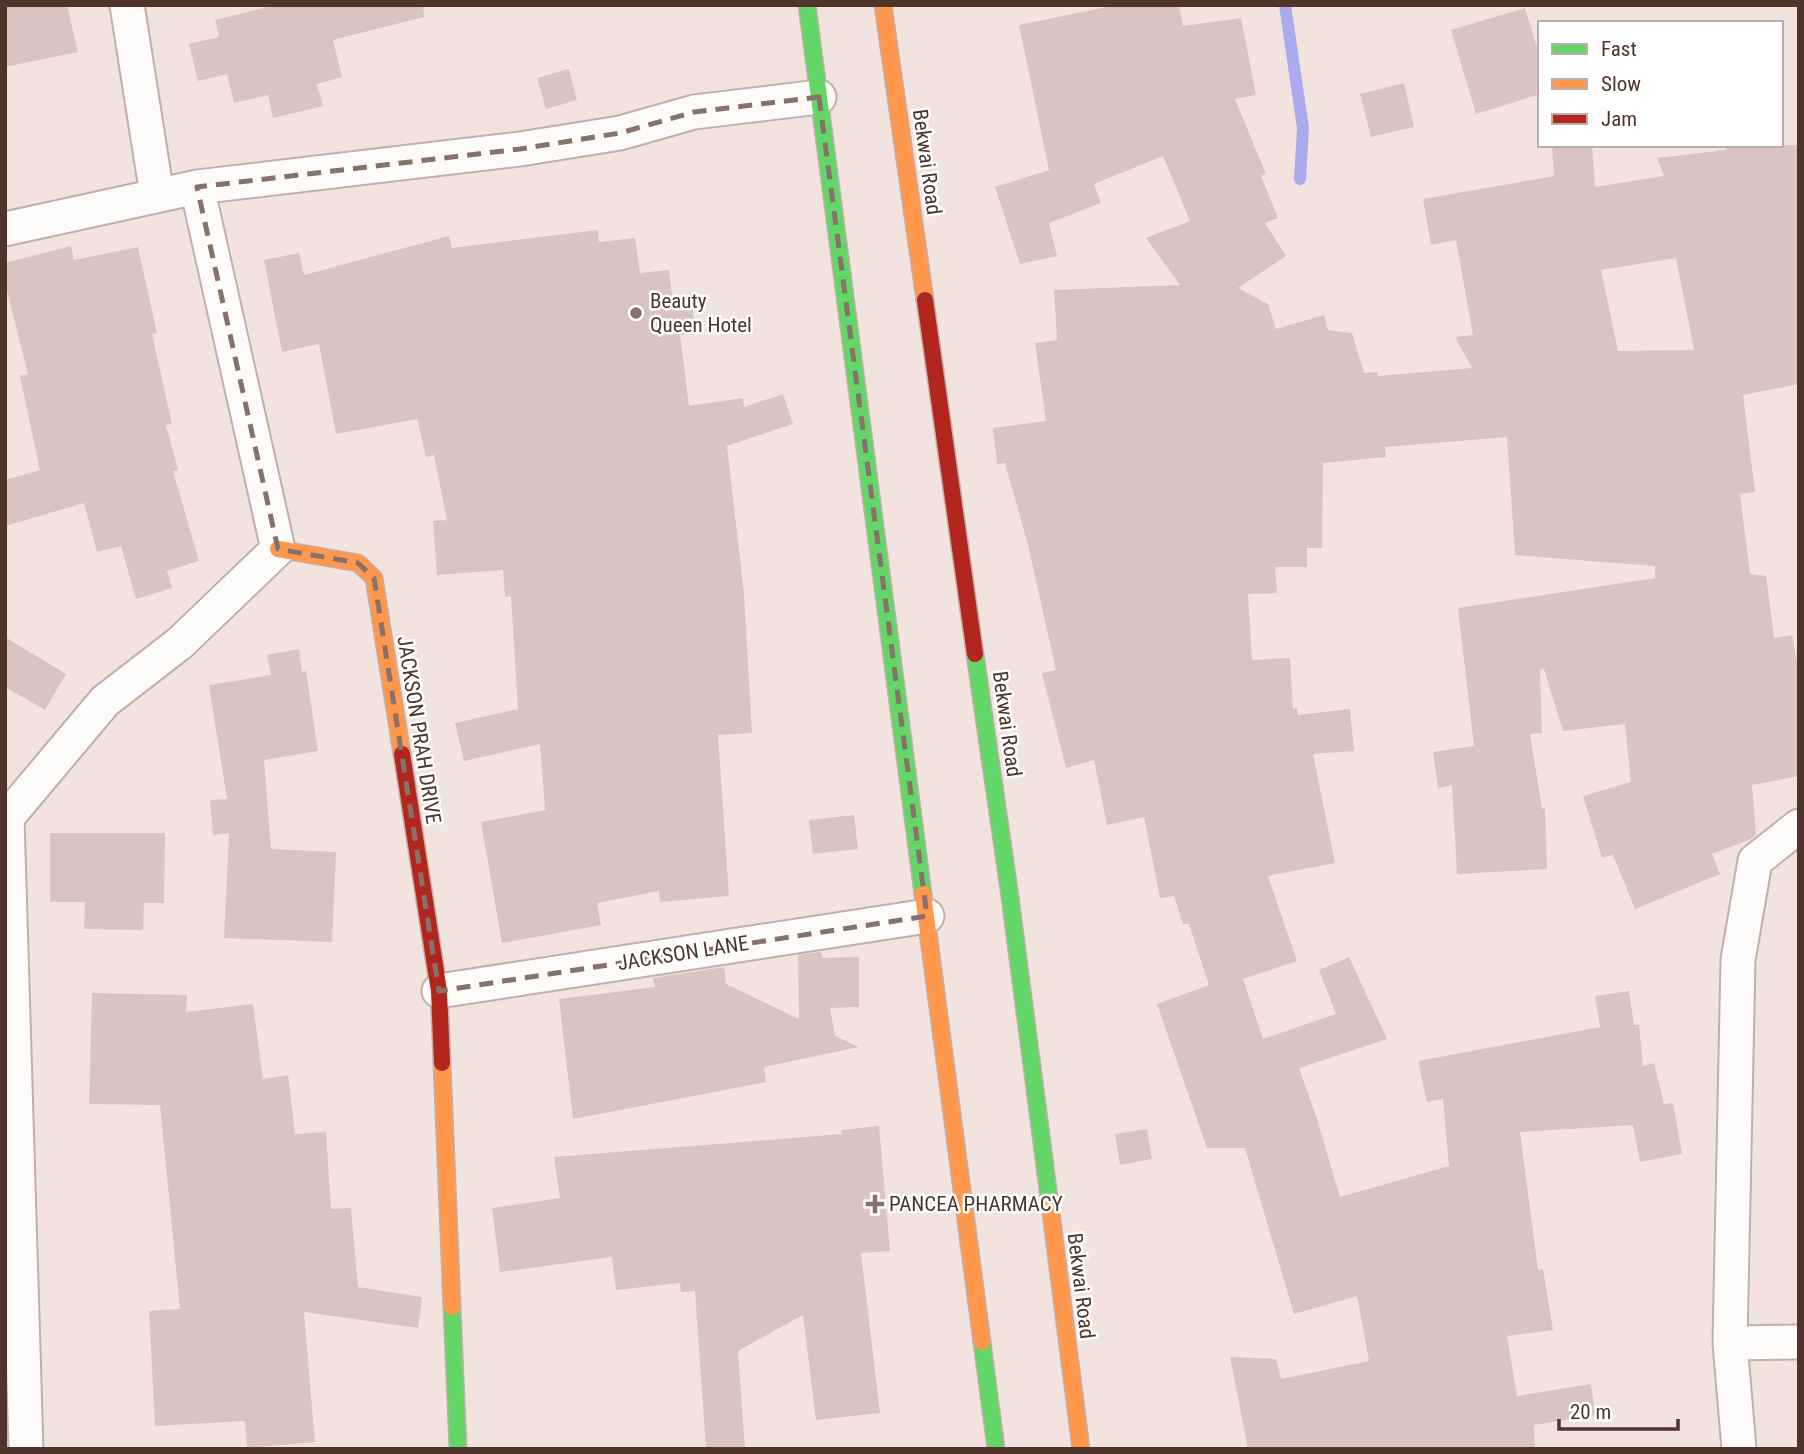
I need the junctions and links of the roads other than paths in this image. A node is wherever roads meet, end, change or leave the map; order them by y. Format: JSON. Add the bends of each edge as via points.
{"nodes":[{"id":1,"x":127,"y":5,"type":"edge"},
{"id":2,"x":807,"y":5,"type":"edge"},
{"id":3,"x":883,"y":5,"type":"edge"},
{"id":4,"x":819,"y":97,"type":"junction"},
{"id":5,"x":197,"y":187,"type":"junction"},
{"id":6,"x":157,"y":195,"type":"junction"},
{"id":7,"x":5,"y":229,"type":"edge"},
{"id":8,"x":278,"y":548,"type":"junction"},
{"id":9,"x":6,"y":819,"type":"edge"},
{"id":10,"x":1799,"y":826,"type":"edge"},
{"id":11,"x":927,"y":916,"type":"junction"},
{"id":12,"x":439,"y":991,"type":"junction"},
{"id":13,"x":1799,"y":1342,"type":"edge"},
{"id":14,"x":1730,"y":1343,"type":"junction"},
{"id":15,"x":26,"y":1449,"type":"edge"},
{"id":16,"x":458,"y":1449,"type":"edge"},
{"id":17,"x":996,"y":1449,"type":"edge"},
{"id":18,"x":1081,"y":1449,"type":"edge"},
{"id":19,"x":1739,"y":1449,"type":"edge"}],
"edges":[{"from":1,"to":6,"type":"street"},
{"from":2,"to":4,"type":"main road"},
{"from":3,"to":18,"type":"main road","name":"Bekwai Road","via":[[1010,897]]},
{"from":4,"to":5,"type":"street","via":[[694,112],[620,133],[520,149]]},
{"from":4,"to":11,"type":"main road"},
{"from":5,"to":6,"type":"street"},
{"from":5,"to":8,"type":"street"},
{"from":6,"to":7,"type":"street"},
{"from":8,"to":9,"type":"street","via":[[180,643],[105,701]]},
{"from":8,"to":12,"type":"main road","name":"JACKSON PRAH DRIVE","via":[[358,563],[374,578]]},
{"from":9,"to":15,"type":"street"},
{"from":10,"to":14,"type":"street","via":[[1755,861],[1738,960]]},
{"from":11,"to":12,"type":"street","name":"JACKSON LANE"},
{"from":11,"to":17,"type":"main road"},
{"from":12,"to":16,"type":"main road","name":"JACKSON PRAH DRIVE"},
{"from":13,"to":14,"type":"street"},
{"from":14,"to":19,"type":"street"}]}
